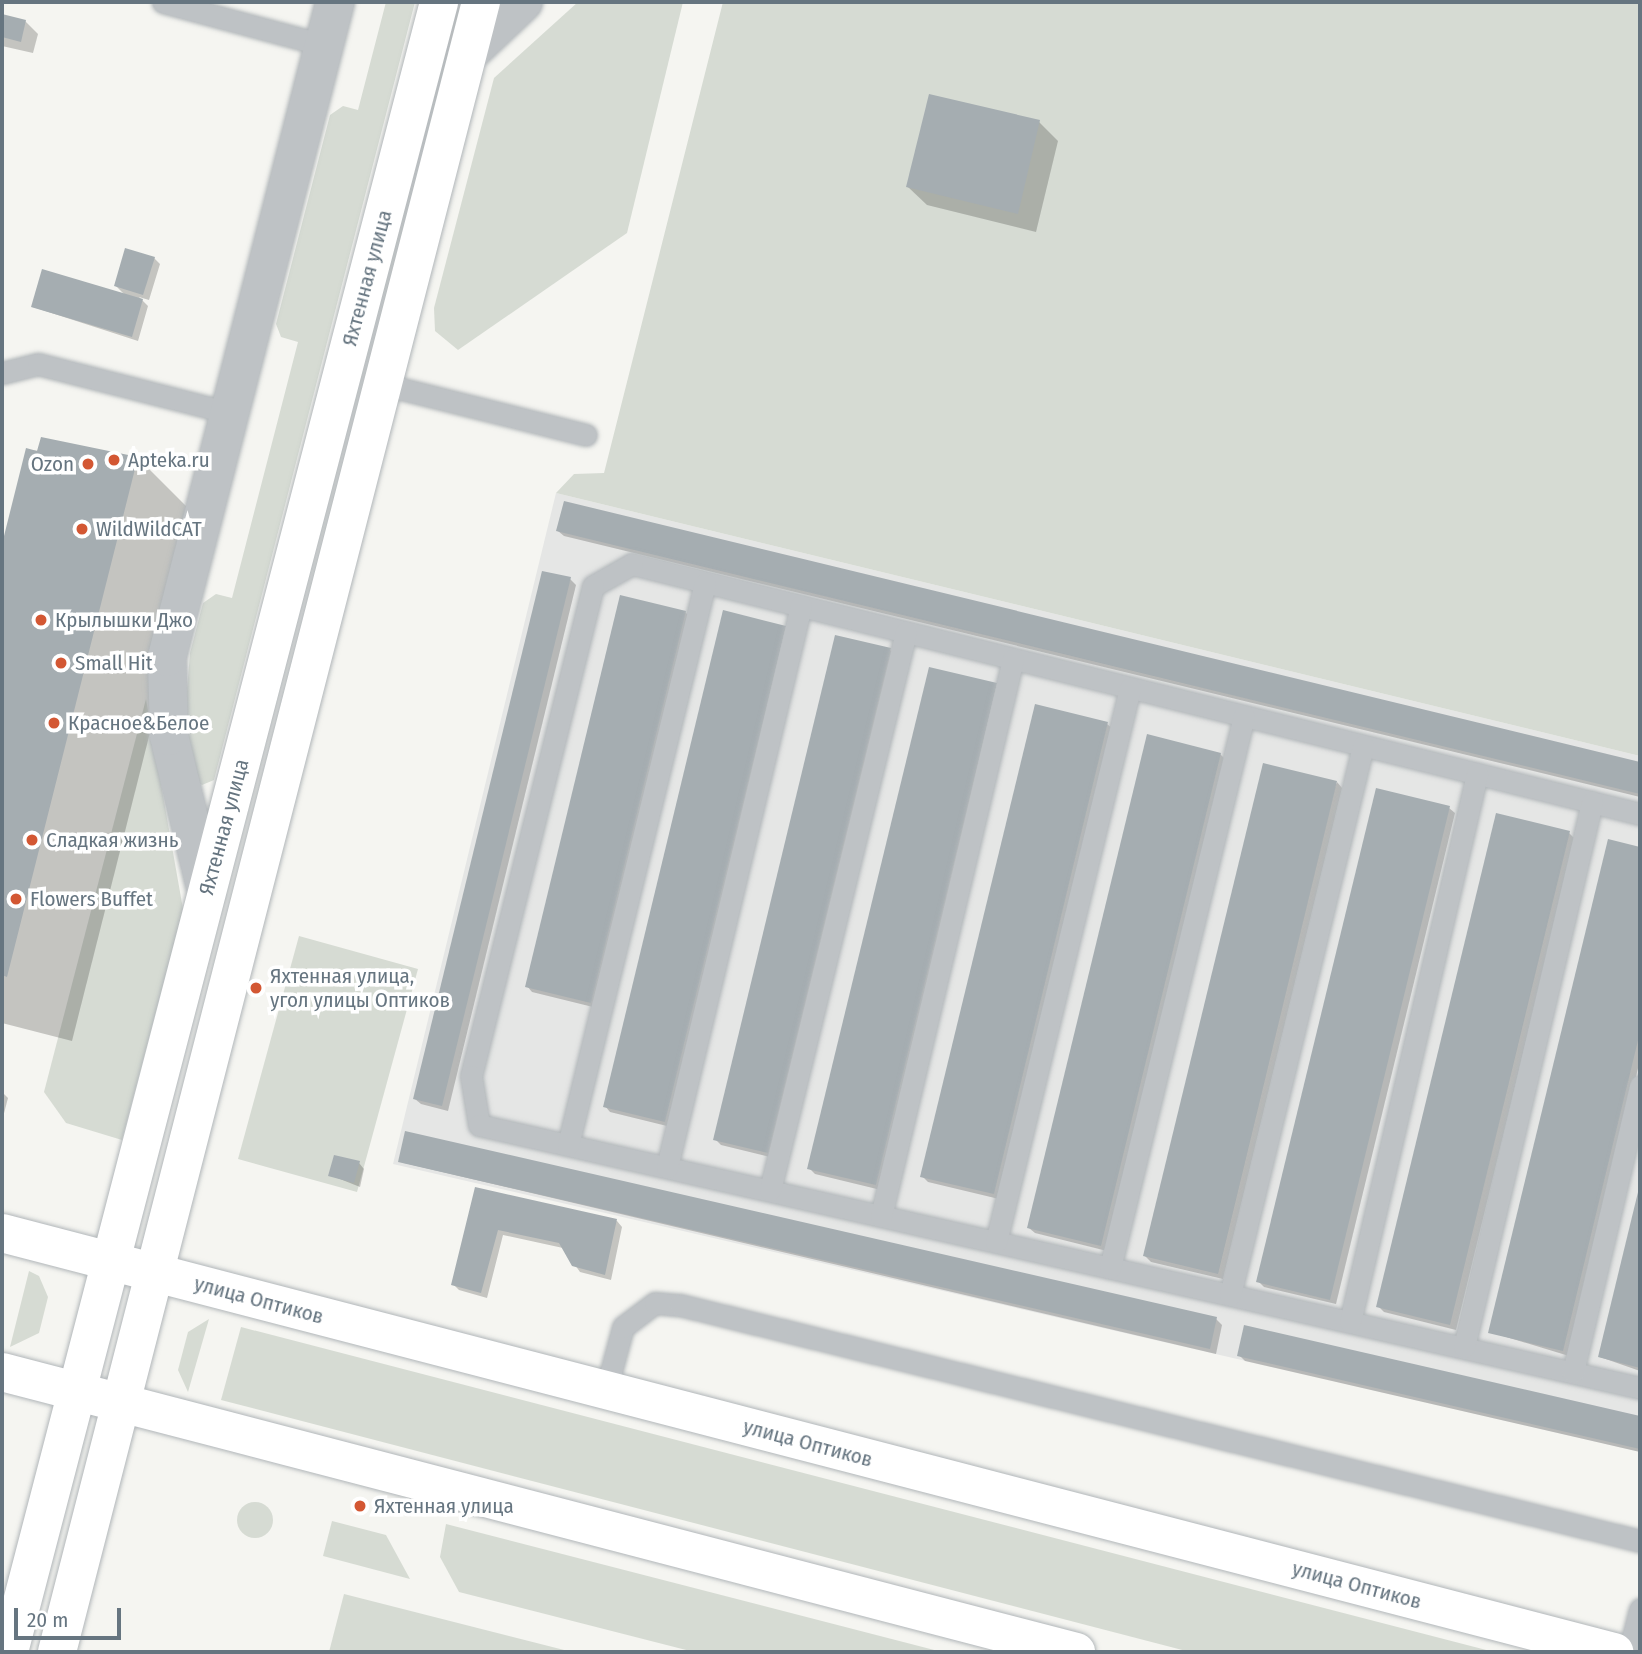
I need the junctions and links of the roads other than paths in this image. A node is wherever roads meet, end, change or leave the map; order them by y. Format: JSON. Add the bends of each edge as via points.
{"nodes":[{"id":1,"x":163,"y":2,"type":"edge"},
{"id":2,"x":335,"y":2,"type":"edge"},
{"id":3,"x":439,"y":2,"type":"edge"},
{"id":4,"x":481,"y":2,"type":"edge"},
{"id":5,"x":523,"y":2,"type":"edge"},
{"id":6,"x":324,"y":45,"type":"junction"},
{"id":7,"x":467,"y":55,"type":"junction"},
{"id":8,"x":2,"y":373,"type":"edge"},
{"id":9,"x":382,"y":384,"type":"junction"},
{"id":10,"x":230,"y":414,"type":"junction"},
{"id":11,"x":586,"y":435,"type":"dead end"},
{"id":12,"x":705,"y":583,"type":"junction"},
{"id":13,"x":801,"y":606,"type":"junction"},
{"id":14,"x":906,"y":632,"type":"junction"},
{"id":15,"x":1013,"y":659,"type":"junction"},
{"id":16,"x":1130,"y":688,"type":"junction"},
{"id":17,"x":1244,"y":716,"type":"junction"},
{"id":18,"x":1363,"y":746,"type":"junction"},
{"id":19,"x":1478,"y":774,"type":"junction"},
{"id":20,"x":1592,"y":802,"type":"junction"},
{"id":21,"x":1640,"y":814,"type":"edge"},
{"id":22,"x":207,"y":893,"type":"junction"},
{"id":23,"x":1640,"y":1086,"type":"edge"},
{"id":24,"x":568,"y":1145,"type":"junction"},
{"id":25,"x":667,"y":1167,"type":"junction"},
{"id":26,"x":770,"y":1190,"type":"junction"},
{"id":27,"x":881,"y":1216,"type":"junction"},
{"id":28,"x":2,"y":1233,"type":"edge"},
{"id":29,"x":996,"y":1242,"type":"junction"},
{"id":30,"x":111,"y":1261,"type":"junction"},
{"id":31,"x":1110,"y":1268,"type":"junction"},
{"id":32,"x":154,"y":1272,"type":"junction"},
{"id":33,"x":1230,"y":1295,"type":"junction"},
{"id":34,"x":1350,"y":1322,"type":"junction"},
{"id":35,"x":1464,"y":1348,"type":"junction"},
{"id":36,"x":2,"y":1372,"type":"edge"},
{"id":37,"x":1573,"y":1372,"type":"junction"},
{"id":38,"x":1640,"y":1388,"type":"edge"},
{"id":39,"x":606,"y":1390,"type":"junction"},
{"id":40,"x":77,"y":1391,"type":"junction"},
{"id":41,"x":121,"y":1402,"type":"junction"},
{"id":42,"x":1640,"y":1541,"type":"edge"},
{"id":43,"x":1640,"y":1609,"type":"edge"},
{"id":44,"x":9,"y":1652,"type":"edge"},
{"id":45,"x":57,"y":1652,"type":"edge"},
{"id":46,"x":1076,"y":1652,"type":"edge"},
{"id":47,"x":1614,"y":1652,"type":"edge"},
{"id":48,"x":1629,"y":1652,"type":"edge"}],
"edges":[{"from":1,"to":6,"type":"lane"},
{"from":2,"to":6,"type":"street"},
{"from":3,"to":22,"type":"street","name":"Яхтенная улица"},
{"from":4,"to":7,"type":"street","name":"Яхтенная улица"},
{"from":5,"to":7,"type":"street"},
{"from":6,"to":10,"type":"street"},
{"from":7,"to":9,"type":"street","name":"Яхтенная улица"},
{"from":8,"to":10,"type":"lane","via":[[38,364]]},
{"from":9,"to":11,"type":"lane"},
{"from":9,"to":32,"type":"street","name":"Яхтенная улица"},
{"from":10,"to":22,"type":"street","via":[[167,657],[169,736]]},
{"from":12,"to":13,"type":"lane"},
{"from":12,"to":24,"type":"lane"},
{"from":12,"to":24,"type":"lane","via":[[632,564],[593,586],[471,1076],[479,1125]]},
{"from":13,"to":14,"type":"lane"},
{"from":13,"to":25,"type":"lane"},
{"from":14,"to":15,"type":"lane"},
{"from":14,"to":26,"type":"lane"},
{"from":15,"to":16,"type":"lane"},
{"from":15,"to":27,"type":"lane"},
{"from":16,"to":17,"type":"lane"},
{"from":16,"to":29,"type":"lane"},
{"from":17,"to":18,"type":"lane"},
{"from":17,"to":31,"type":"lane"},
{"from":18,"to":19,"type":"lane"},
{"from":18,"to":33,"type":"lane"},
{"from":19,"to":20,"type":"lane"},
{"from":19,"to":34,"type":"lane"},
{"from":20,"to":21,"type":"lane"},
{"from":20,"to":35,"type":"lane"},
{"from":22,"to":30,"type":"street","name":"Яхтенная улица"},
{"from":23,"to":37,"type":"lane"},
{"from":24,"to":25,"type":"lane"},
{"from":25,"to":26,"type":"lane"},
{"from":26,"to":27,"type":"lane"},
{"from":27,"to":29,"type":"lane"},
{"from":28,"to":30,"type":"street","name":"улица Оптиков"},
{"from":29,"to":31,"type":"lane"},
{"from":30,"to":32,"type":"street","name":"улица Оптиков"},
{"from":30,"to":40,"type":"street","name":"Яхтенная улица"},
{"from":31,"to":33,"type":"lane"},
{"from":32,"to":39,"type":"street","name":"улица Оптиков"},
{"from":32,"to":41,"type":"street","name":"Яхтенная улица"},
{"from":33,"to":34,"type":"lane"},
{"from":34,"to":35,"type":"lane"},
{"from":35,"to":37,"type":"lane"},
{"from":36,"to":40,"type":"street"},
{"from":37,"to":38,"type":"lane"},
{"from":39,"to":42,"type":"lane","via":[[623,1327],[655,1303],[680,1305]]},
{"from":39,"to":47,"type":"street","name":"улица Оптиков"},
{"from":40,"to":41,"type":"street"},
{"from":40,"to":44,"type":"street","name":"Яхтенная улица"},
{"from":41,"to":45,"type":"street","name":"Яхтенная улица"},
{"from":41,"to":46,"type":"street"},
{"from":43,"to":48,"type":"lane"}]}
